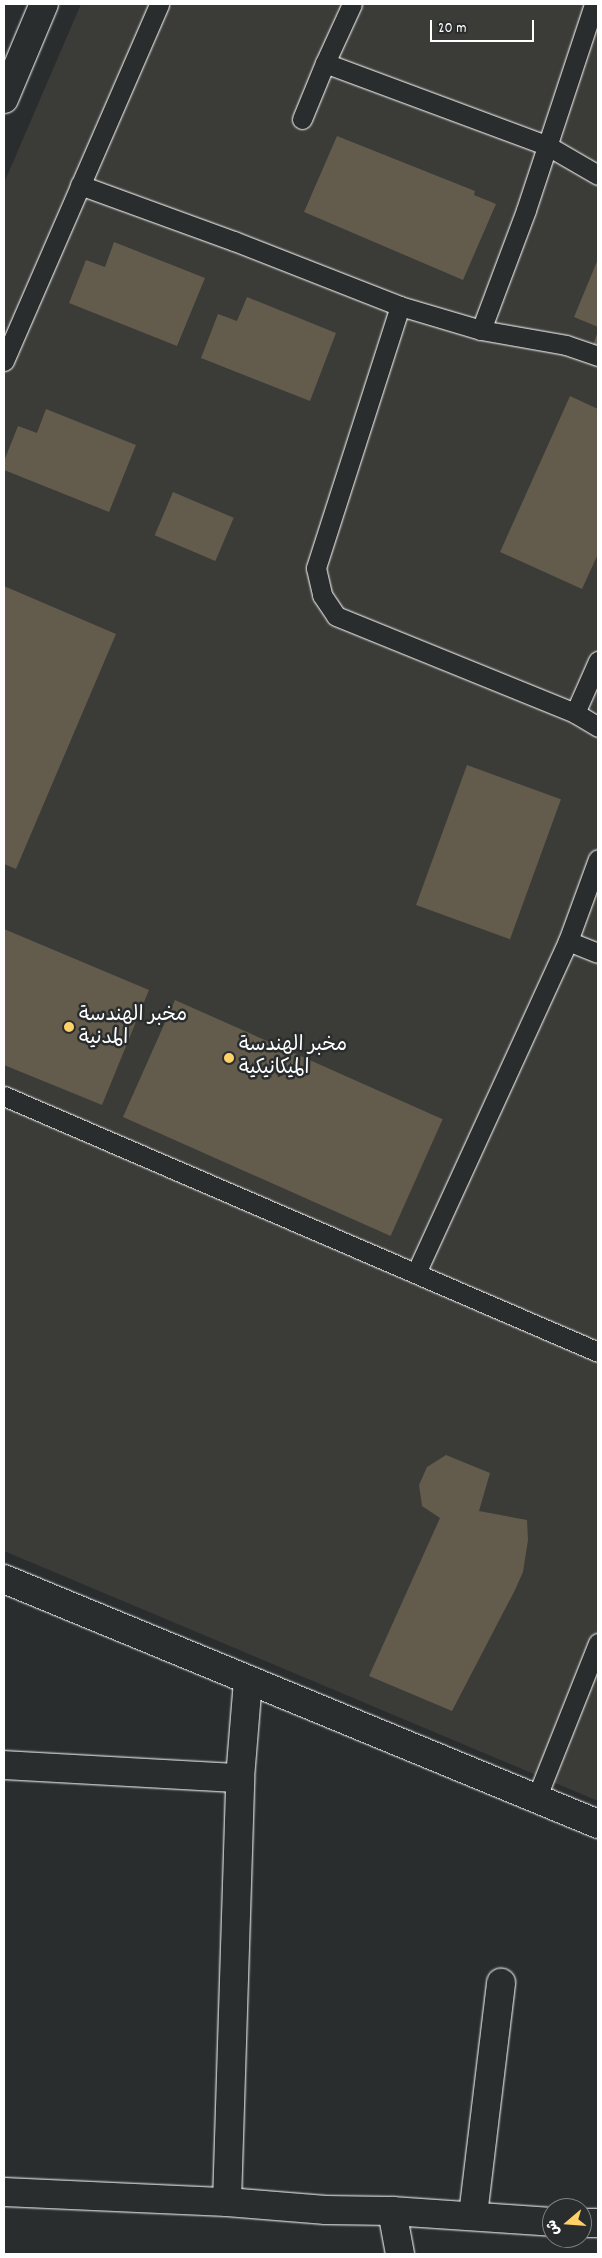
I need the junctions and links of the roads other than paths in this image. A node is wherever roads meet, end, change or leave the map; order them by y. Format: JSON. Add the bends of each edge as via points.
{"nodes":[{"id":1,"x":44,"y":4,"type":"edge"},
{"id":2,"x":159,"y":4,"type":"edge"},
{"id":3,"x":352,"y":4,"type":"edge"},
{"id":4,"x":594,"y":4,"type":"edge"},
{"id":5,"x":325,"y":63,"type":"junction"},
{"id":6,"x":4,"y":99,"type":"edge"},
{"id":7,"x":302,"y":119,"type":"dead end"},
{"id":8,"x":548,"y":146,"type":"junction"},
{"id":9,"x":598,"y":175,"type":"edge"},
{"id":10,"x":80,"y":185,"type":"junction"},
{"id":11,"x":400,"y":306,"type":"junction"},
{"id":12,"x":481,"y":330,"type":"junction"},
{"id":13,"x":598,"y":356,"type":"edge"},
{"id":14,"x":4,"y":361,"type":"edge"},
{"id":15,"x":598,"y":661,"type":"edge"},
{"id":16,"x":575,"y":713,"type":"junction"},
{"id":17,"x":598,"y":727,"type":"edge"},
{"id":18,"x":598,"y":859,"type":"edge"},
{"id":19,"x":568,"y":940,"type":"junction"},
{"id":20,"x":598,"y":953,"type":"edge"},
{"id":21,"x":4,"y":1096,"type":"edge"},
{"id":22,"x":416,"y":1273,"type":"junction"},
{"id":23,"x":598,"y":1352,"type":"edge"},
{"id":24,"x":4,"y":1579,"type":"edge"},
{"id":25,"x":598,"y":1643,"type":"edge"},
{"id":26,"x":248,"y":1681,"type":"junction"},
{"id":27,"x":4,"y":1765,"type":"edge"},
{"id":28,"x":240,"y":1778,"type":"junction"},
{"id":29,"x":536,"y":1799,"type":"junction"},
{"id":30,"x":598,"y":1824,"type":"edge"},
{"id":31,"x":501,"y":1983,"type":"dead end"},
{"id":32,"x":4,"y":2192,"type":"edge"},
{"id":33,"x":227,"y":2202,"type":"junction"},
{"id":34,"x":392,"y":2211,"type":"junction"},
{"id":35,"x":472,"y":2215,"type":"junction"},
{"id":36,"x":542,"y":2221,"type":"edge"},
{"id":37,"x":400,"y":2254,"type":"edge"}],
"edges":[{"from":1,"to":6,"type":"street"},
{"from":2,"to":10,"type":"lane"},
{"from":3,"to":5,"type":"lane"},
{"from":4,"to":8,"type":"lane"},
{"from":5,"to":7,"type":"lane"},
{"from":5,"to":8,"type":"lane"},
{"from":8,"to":9,"type":"lane"},
{"from":8,"to":12,"type":"lane"},
{"from":10,"to":11,"type":"lane"},
{"from":10,"to":14,"type":"lane"},
{"from":11,"to":12,"type":"lane"},
{"from":11,"to":16,"type":"lane","via":[[316,568],[322,595],[336,616]]},
{"from":12,"to":13,"type":"lane","via":[[566,345]]},
{"from":15,"to":16,"type":"lane"},
{"from":16,"to":17,"type":"lane"},
{"from":18,"to":19,"type":"lane"},
{"from":19,"to":20,"type":"lane"},
{"from":19,"to":22,"type":"lane"},
{"from":21,"to":22,"type":"lane"},
{"from":22,"to":23,"type":"lane"},
{"from":24,"to":26,"type":"street"},
{"from":25,"to":29,"type":"lane"},
{"from":26,"to":28,"type":"street"},
{"from":26,"to":29,"type":"street"},
{"from":27,"to":28,"type":"street"},
{"from":28,"to":33,"type":"street"},
{"from":29,"to":30,"type":"street"},
{"from":31,"to":35,"type":"street"},
{"from":32,"to":33,"type":"street"},
{"from":33,"to":34,"type":"street","via":[[326,2210]]},
{"from":34,"to":35,"type":"street"},
{"from":34,"to":37,"type":"street"},
{"from":35,"to":36,"type":"street"}]}
